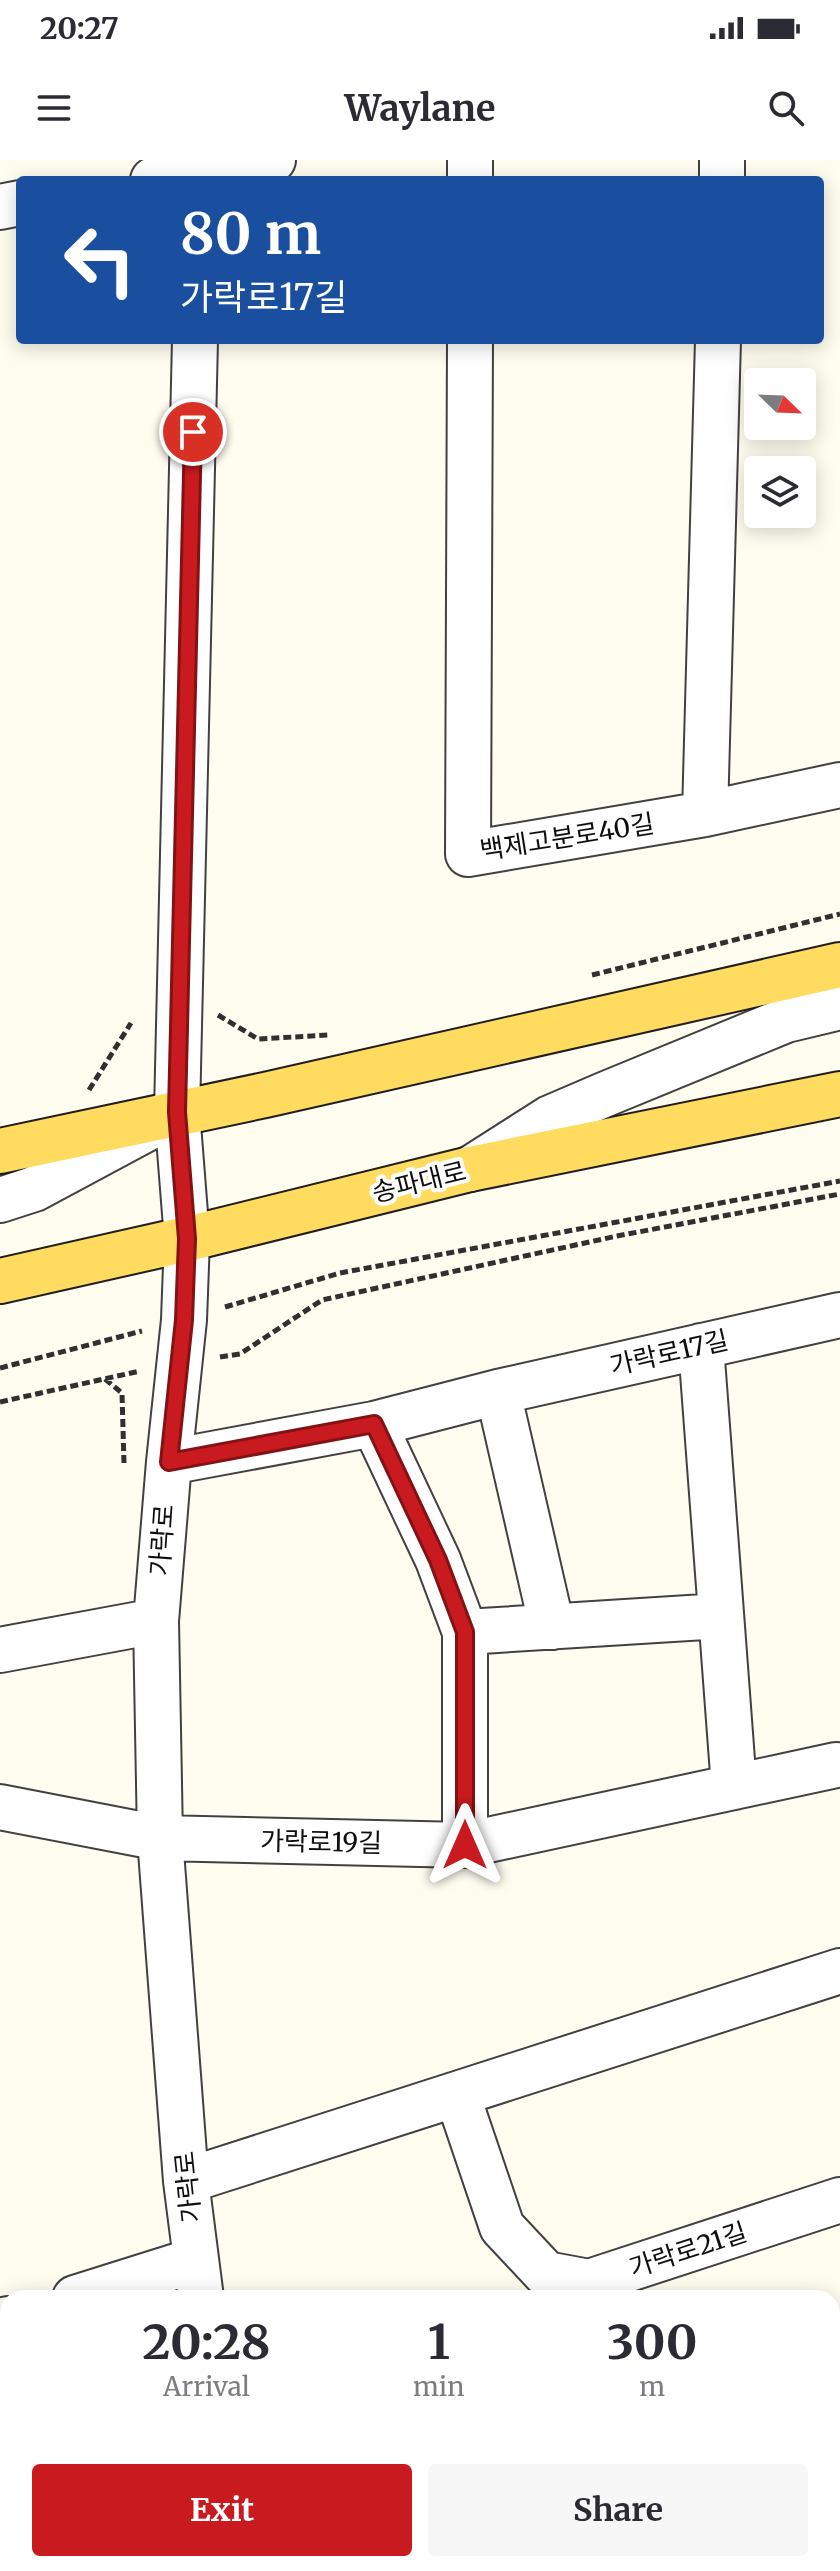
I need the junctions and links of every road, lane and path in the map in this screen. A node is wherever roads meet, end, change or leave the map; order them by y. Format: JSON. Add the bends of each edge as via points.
{"nodes":[{"id":1,"x":273,"y":160,"type":"edge"},
{"id":2,"x":200,"y":171,"type":"edge"},
{"id":3,"x":174,"y":176,"type":"edge"},
{"id":4,"x":195,"y":344,"type":"edge"},
{"id":5,"x":470,"y":344,"type":"edge"},
{"id":6,"x":718,"y":344,"type":"edge"},
{"id":7,"x":840,"y":785,"type":"edge"},
{"id":8,"x":705,"y":814,"type":"junction"},
{"id":9,"x":840,"y":914,"type":"edge"},
{"id":10,"x":840,"y":965,"type":"edge"},
{"id":11,"x":586,"y":977,"type":"dead end"},
{"id":12,"x":840,"y":1007,"type":"edge"},
{"id":13,"x":207,"y":1008,"type":"dead end"},
{"id":14,"x":131,"y":1023,"type":"dead end"},
{"id":15,"x":340,"y":1034,"type":"dead end"},
{"id":16,"x":840,"y":1094,"type":"edge"},
{"id":17,"x":84,"y":1099,"type":"dead end"},
{"id":18,"x":177,"y":1112,"type":"junction"},
{"id":19,"x":0,"y":1151,"type":"edge"},
{"id":20,"x":470,"y":1169,"type":"junction"},
{"id":21,"x":840,"y":1181,"type":"edge"},
{"id":22,"x":840,"y":1194,"type":"edge"},
{"id":23,"x":0,"y":1200,"type":"edge"},
{"id":24,"x":187,"y":1239,"type":"junction"},
{"id":25,"x":0,"y":1281,"type":"edge"},
{"id":26,"x":840,"y":1315,"type":"edge"},
{"id":27,"x":184,"y":1320,"type":"junction"},
{"id":28,"x":701,"y":1346,"type":"junction"},
{"id":29,"x":180,"y":1363,"type":"junction"},
{"id":30,"x":0,"y":1368,"type":"edge"},
{"id":31,"x":498,"y":1392,"type":"junction"},
{"id":32,"x":0,"y":1402,"type":"edge"},
{"id":33,"x":374,"y":1424,"type":"junction"},
{"id":34,"x":169,"y":1462,"type":"junction"},
{"id":35,"x":721,"y":1616,"type":"junction"},
{"id":36,"x":156,"y":1621,"type":"junction"},
{"id":37,"x":552,"y":1627,"type":"junction"},
{"id":38,"x":465,"y":1632,"type":"junction"},
{"id":39,"x":0,"y":1650,"type":"edge"},
{"id":40,"x":839,"y":1762,"type":"edge"},
{"id":41,"x":734,"y":1787,"type":"junction"},
{"id":42,"x":0,"y":1807,"type":"edge"},
{"id":43,"x":160,"y":1838,"type":"junction"},
{"id":44,"x":465,"y":1845,"type":"junction"},
{"id":45,"x":840,"y":1971,"type":"edge"},
{"id":46,"x":457,"y":2094,"type":"junction"},
{"id":47,"x":186,"y":2181,"type":"junction"},
{"id":48,"x":840,"y":2200,"type":"edge"},
{"id":49,"x":199,"y":2279,"type":"edge"},
{"id":50,"x":127,"y":2290,"type":"edge"}],
"edges":[{"from":1,"to":2,"type":"street"},
{"from":2,"to":3,"type":"street"},
{"from":4,"to":18,"type":"street","name":"가락로"},
{"from":5,"to":8,"type":"street","name":"백제고분로40길","via":[[468,854]]},
{"from":6,"to":8,"type":"street"},
{"from":7,"to":8,"type":"street"},
{"from":9,"to":11,"type":"path"},
{"from":10,"to":18,"type":"main road"},
{"from":12,"to":20,"type":"street","via":[[786,1020],[550,1118]]},
{"from":13,"to":15,"type":"path","via":[[258,1039]]},
{"from":14,"to":17,"type":"path"},
{"from":16,"to":20,"type":"main road","name":"송파대로"},
{"from":18,"to":19,"type":"main road"},
{"from":18,"to":23,"type":"street","via":[[34,1189]]},
{"from":18,"to":24,"type":"street","name":"가락로"},
{"from":20,"to":24,"type":"main road","name":"송파대로"},
{"from":21,"to":27,"type":"path","via":[[340,1273]]},
{"from":22,"to":29,"type":"path","via":[[322,1300],[240,1354]]},
{"from":24,"to":25,"type":"main road","name":"송파대로"},
{"from":24,"to":27,"type":"street","name":"가락로"},
{"from":26,"to":28,"type":"street","name":"가락로17길"},
{"from":27,"to":29,"type":"street","name":"가락로"},
{"from":27,"to":30,"type":"path"},
{"from":28,"to":31,"type":"street","name":"가락로17길"},
{"from":28,"to":35,"type":"street"},
{"from":29,"to":32,"type":"path"},
{"from":29,"to":34,"type":"street","name":"가락로"},
{"from":31,"to":33,"type":"street","name":"가락로17길"},
{"from":31,"to":37,"type":"street"},
{"from":33,"to":34,"type":"street","name":"가락로17길"},
{"from":33,"to":38,"type":"street","via":[[438,1560]]},
{"from":34,"to":36,"type":"street","name":"가락로"},
{"from":35,"to":37,"type":"street"},
{"from":35,"to":41,"type":"street"},
{"from":36,"to":39,"type":"street"},
{"from":36,"to":43,"type":"street","name":"가락로"},
{"from":37,"to":38,"type":"street"},
{"from":38,"to":44,"type":"street"},
{"from":40,"to":41,"type":"street","name":"가락로19길"},
{"from":41,"to":44,"type":"street","name":"가락로19길"},
{"from":42,"to":43,"type":"street","name":"가락로19길"},
{"from":43,"to":44,"type":"street","name":"가락로19길"},
{"from":43,"to":47,"type":"street","name":"가락로"},
{"from":45,"to":46,"type":"street"},
{"from":46,"to":47,"type":"street"},
{"from":46,"to":48,"type":"street","name":"가락로21길","via":[[502,2227],[546,2274],[589,2282]]},
{"from":47,"to":49,"type":"street","name":"가락로"},
{"from":49,"to":50,"type":"street","name":"가락로"}]}
